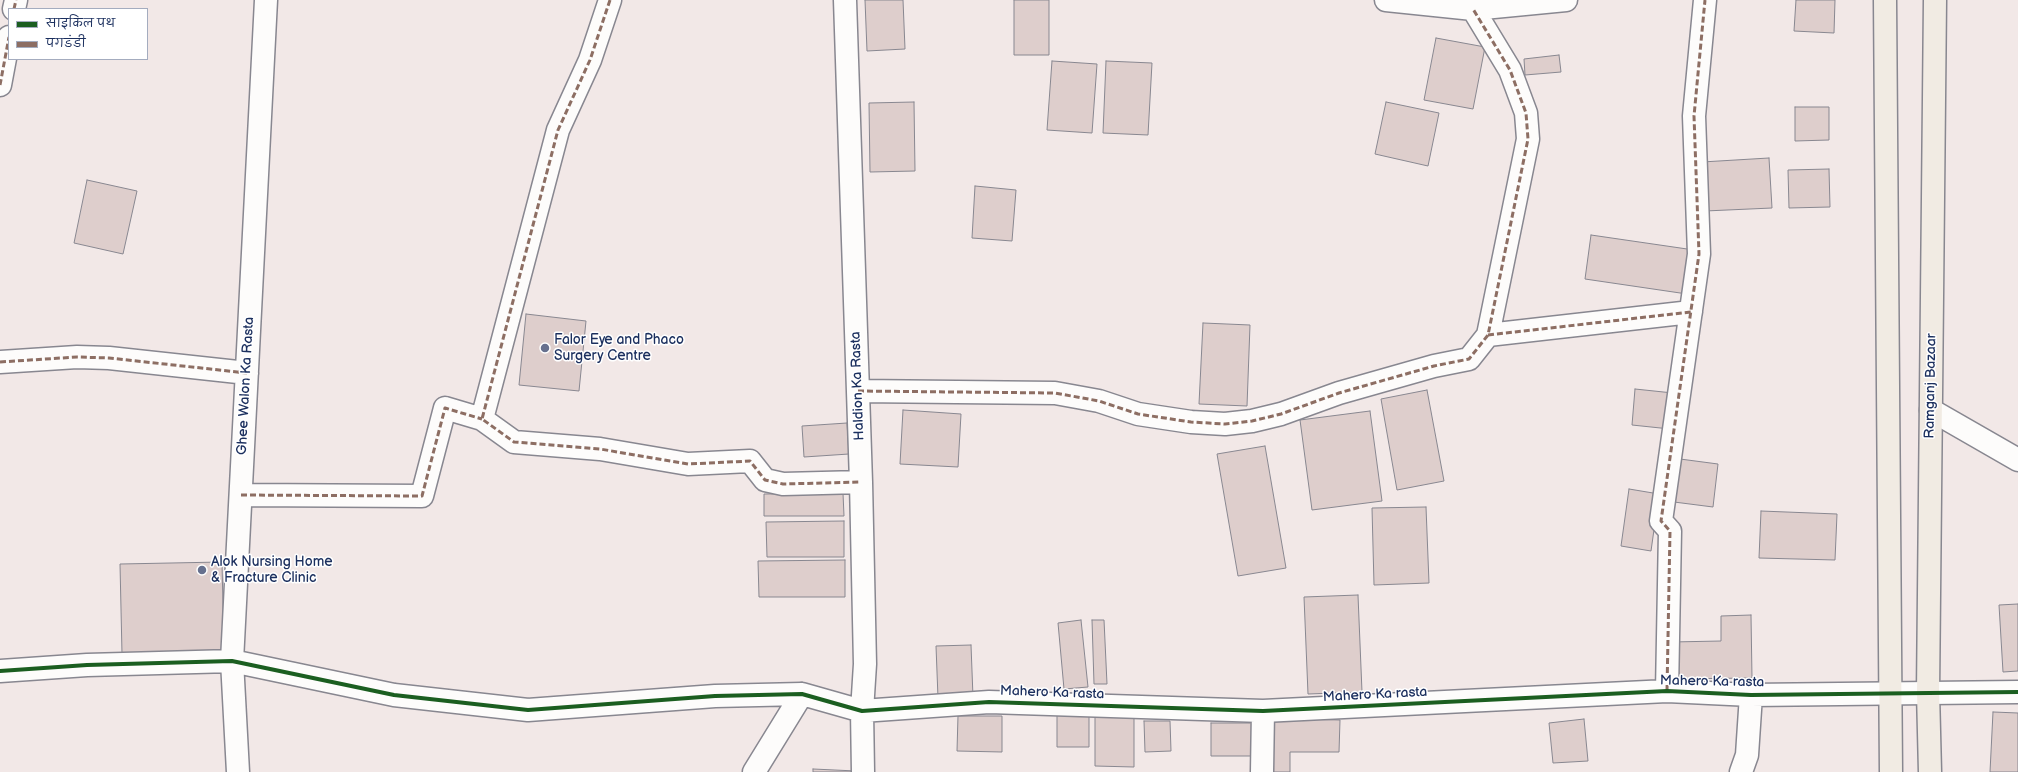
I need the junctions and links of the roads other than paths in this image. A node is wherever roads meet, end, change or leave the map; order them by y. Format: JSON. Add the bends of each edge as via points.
{"nodes":[{"id":1,"x":266,"y":0,"type":"edge"},
{"id":2,"x":610,"y":0,"type":"edge"},
{"id":3,"x":845,"y":0,"type":"edge"},
{"id":4,"x":1386,"y":0,"type":"edge"},
{"id":5,"x":1566,"y":0,"type":"edge"},
{"id":6,"x":1705,"y":0,"type":"edge"},
{"id":7,"x":1886,"y":0,"type":"edge"},
{"id":8,"x":1935,"y":0,"type":"edge"},
{"id":9,"x":1473,"y":9,"type":"junction"},
{"id":10,"x":8,"y":42,"type":"edge"},
{"id":11,"x":0,"y":84,"type":"edge"},
{"id":12,"x":1691,"y":312,"type":"junction"},
{"id":13,"x":1488,"y":335,"type":"junction"},
{"id":14,"x":0,"y":362,"type":"edge"},
{"id":15,"x":247,"y":373,"type":"junction"},
{"id":16,"x":858,"y":391,"type":"junction"},
{"id":17,"x":1931,"y":410,"type":"junction"},
{"id":18,"x":482,"y":419,"type":"junction"},
{"id":19,"x":2018,"y":460,"type":"edge"},
{"id":20,"x":861,"y":482,"type":"junction"},
{"id":21,"x":241,"y":495,"type":"junction"},
{"id":22,"x":232,"y":661,"type":"junction"},
{"id":23,"x":0,"y":671,"type":"edge"},
{"id":24,"x":1667,"y":691,"type":"junction"},
{"id":25,"x":1928,"y":692,"type":"junction"},
{"id":26,"x":2018,"y":692,"type":"edge"},
{"id":27,"x":1890,"y":693,"type":"junction"},
{"id":28,"x":802,"y":694,"type":"junction"},
{"id":29,"x":1750,"y":695,"type":"junction"},
{"id":30,"x":862,"y":711,"type":"junction"},
{"id":31,"x":1263,"y":711,"type":"junction"},
{"id":32,"x":238,"y":772,"type":"edge"},
{"id":33,"x":754,"y":772,"type":"edge"},
{"id":34,"x":863,"y":772,"type":"edge"},
{"id":35,"x":1262,"y":772,"type":"edge"},
{"id":36,"x":1741,"y":772,"type":"edge"},
{"id":37,"x":1891,"y":772,"type":"edge"},
{"id":38,"x":1930,"y":772,"type":"edge"}],
"edges":[{"from":1,"to":15,"type":"street","name":"Ghee Walon Ka Rasta"},
{"from":2,"to":18,"type":"street","via":[[590,60],[558,130]]},
{"from":3,"to":16,"type":"street","name":"Haldion Ka Rasta"},
{"from":4,"to":9,"type":"street"},
{"from":5,"to":9,"type":"street"},
{"from":6,"to":12,"type":"street","via":[[1694,116],[1699,254]]},
{"from":7,"to":27,"type":"main road"},
{"from":8,"to":17,"type":"main road","name":"Ramganj Bazaar"},
{"from":9,"to":13,"type":"street","via":[[1510,70],[1526,113],[1528,139]]},
{"from":10,"to":11,"type":"street"},
{"from":12,"to":13,"type":"street"},
{"from":12,"to":24,"type":"street","via":[[1661,521],[1670,531]]},
{"from":13,"to":16,"type":"street","via":[[1469,359],[1434,366],[1280,414],[1225,424],[1138,414],[1099,401],[1055,393]]},
{"from":14,"to":15,"type":"street","via":[[77,357],[109,358]]},
{"from":15,"to":21,"type":"street","name":"Ghee Walon Ka Rasta"},
{"from":16,"to":20,"type":"street","name":"Haldion Ka Rasta"},
{"from":17,"to":19,"type":"street"},
{"from":17,"to":25,"type":"main road","name":"Ramganj Bazaar"},
{"from":18,"to":20,"type":"street","via":[[514,442],[600,449],[688,464],[750,461],[765,480],[783,484]]},
{"from":18,"to":21,"type":"street","via":[[445,408],[422,496]]},
{"from":20,"to":30,"type":"street","name":"Haldion Ka Rasta","via":[[865,664]]},
{"from":21,"to":22,"type":"street","name":"Ghee Walon Ka Rasta"},
{"from":22,"to":23,"type":"street","name":"Mahero Ka rasta","via":[[87,665]]},
{"from":22,"to":28,"type":"street","name":"Mahero Ka rasta","via":[[394,694],[528,710],[715,696]]},
{"from":22,"to":32,"type":"street","name":"Ghee Walon Ka Rasta"},
{"from":24,"to":29,"type":"street","name":"Mahero Ka rasta"},
{"from":24,"to":31,"type":"street","name":"Mahero Ka rasta"},
{"from":25,"to":26,"type":"street","name":"Mahero Ka rasta"},
{"from":25,"to":27,"type":"street","name":"Mahero Ka rasta"},
{"from":25,"to":38,"type":"main road","name":"Ramganj Bazaar"},
{"from":27,"to":29,"type":"street","name":"Mahero Ka rasta"},
{"from":27,"to":37,"type":"main road"},
{"from":28,"to":30,"type":"street","name":"Mahero Ka rasta"},
{"from":28,"to":33,"type":"street"},
{"from":29,"to":36,"type":"street","via":[[1747,756]]},
{"from":30,"to":31,"type":"street","name":"Mahero Ka rasta","via":[[989,702]]},
{"from":30,"to":34,"type":"street","name":"Haldion Ka Rasta"},
{"from":31,"to":35,"type":"street"}]}
